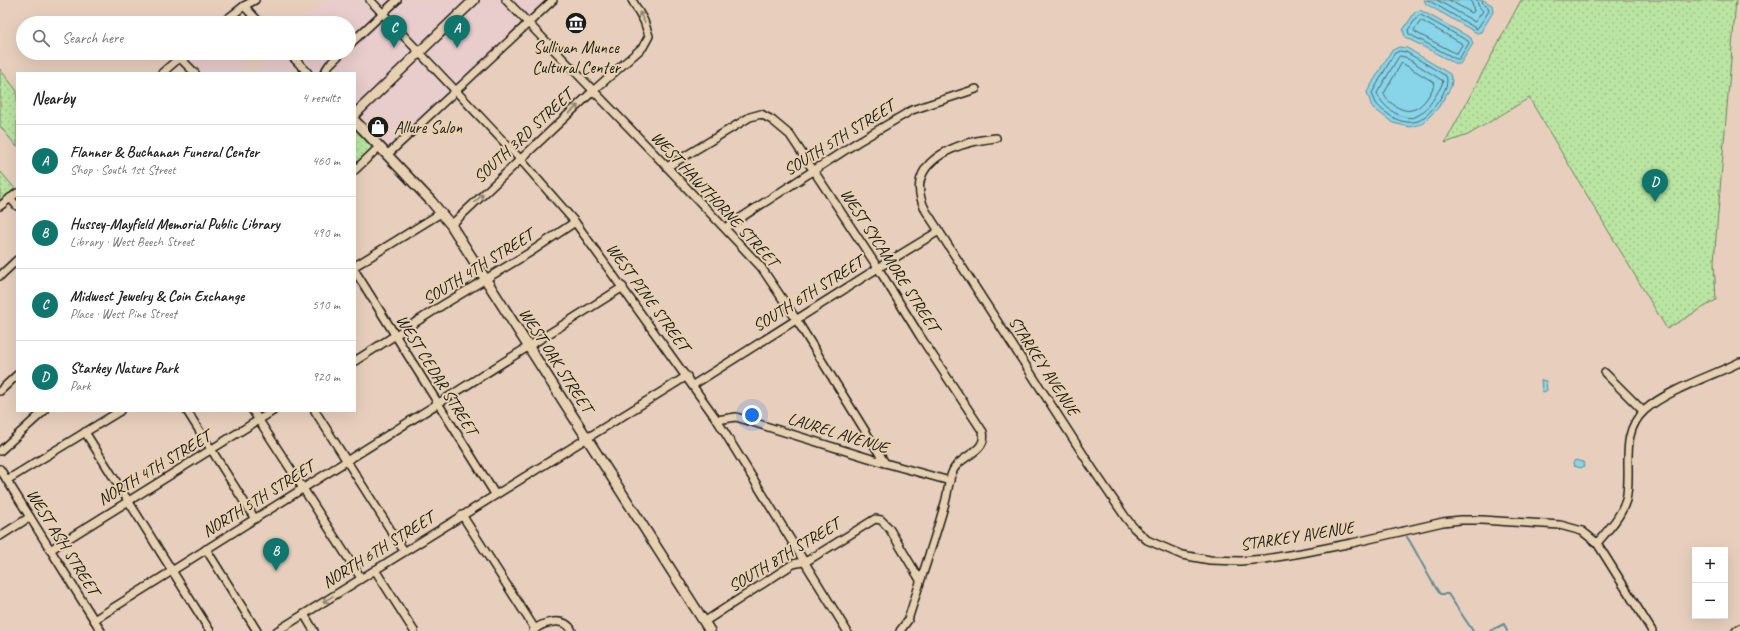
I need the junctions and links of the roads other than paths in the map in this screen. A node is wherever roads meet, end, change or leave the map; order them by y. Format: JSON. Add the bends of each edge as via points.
{"nodes":[{"id":1,"x":255,"y":0,"type":"edge"},
{"id":2,"x":370,"y":0,"type":"edge"},
{"id":3,"x":397,"y":0,"type":"edge"},
{"id":4,"x":474,"y":0,"type":"edge"},
{"id":5,"x":506,"y":0,"type":"edge"},
{"id":6,"x":552,"y":0,"type":"edge"},
{"id":7,"x":632,"y":0,"type":"edge"},
{"id":8,"x":244,"y":6,"type":"junction"},
{"id":9,"x":383,"y":13,"type":"junction"},
{"id":10,"x":231,"y":16,"type":"edge"},
{"id":11,"x":253,"y":16,"type":"edge"},
{"id":12,"x":528,"y":24,"type":"junction"},
{"id":13,"x":356,"y":38,"type":"edge"},
{"id":14,"x":420,"y":52,"type":"junction"},
{"id":15,"x":177,"y":60,"type":"edge"},
{"id":16,"x":186,"y":60,"type":"edge"},
{"id":17,"x":296,"y":60,"type":"edge"},
{"id":18,"x":334,"y":60,"type":"edge"},
{"id":19,"x":163,"y":72,"type":"edge"},
{"id":20,"x":194,"y":72,"type":"edge"},
{"id":21,"x":307,"y":72,"type":"edge"},
{"id":22,"x":325,"y":72,"type":"edge"},
{"id":23,"x":976,"y":89,"type":"dead end"},
{"id":24,"x":456,"y":91,"type":"junction"},
{"id":25,"x":593,"y":91,"type":"junction"},
{"id":26,"x":356,"y":113,"type":"edge"},
{"id":27,"x":356,"y":123,"type":"edge"},
{"id":28,"x":996,"y":138,"type":"dead end"},
{"id":29,"x":379,"y":147,"type":"junction"},
{"id":30,"x":387,"y":155,"type":"junction"},
{"id":31,"x":520,"y":159,"type":"junction"},
{"id":32,"x":667,"y":167,"type":"junction"},
{"id":33,"x":356,"y":169,"type":"edge"},
{"id":34,"x":814,"y":170,"type":"junction"},
{"id":35,"x":16,"y":194,"type":"edge"},
{"id":36,"x":10,"y":198,"type":"junction"},
{"id":37,"x":16,"y":205,"type":"edge"},
{"id":38,"x":0,"y":206,"type":"edge"},
{"id":39,"x":441,"y":213,"type":"junction"},
{"id":40,"x":575,"y":222,"type":"junction"},
{"id":41,"x":451,"y":225,"type":"junction"},
{"id":42,"x":725,"y":228,"type":"junction"},
{"id":43,"x":940,"y":231,"type":"junction"},
{"id":44,"x":16,"y":261,"type":"edge"},
{"id":45,"x":356,"y":265,"type":"edge"},
{"id":46,"x":878,"y":268,"type":"junction"},
{"id":47,"x":356,"y":273,"type":"edge"},
{"id":48,"x":0,"y":276,"type":"edge"},
{"id":49,"x":486,"y":279,"type":"junction"},
{"id":50,"x":623,"y":287,"type":"junction"},
{"id":51,"x":796,"y":319,"type":"junction"},
{"id":52,"x":395,"y":336,"type":"junction"},
{"id":53,"x":528,"y":346,"type":"junction"},
{"id":54,"x":356,"y":360,"type":"edge"},
{"id":55,"x":1740,"y":362,"type":"edge"},
{"id":56,"x":1606,"y":373,"type":"dead end"},
{"id":57,"x":16,"y":376,"type":"edge"},
{"id":58,"x":687,"y":376,"type":"junction"},
{"id":59,"x":693,"y":385,"type":"junction"},
{"id":60,"x":0,"y":391,"type":"edge"},
{"id":61,"x":438,"y":404,"type":"junction"},
{"id":62,"x":1643,"y":411,"type":"junction"},
{"id":63,"x":43,"y":412,"type":"edge"},
{"id":64,"x":118,"y":412,"type":"edge"},
{"id":65,"x":188,"y":412,"type":"edge"},
{"id":66,"x":254,"y":412,"type":"edge"},
{"id":67,"x":271,"y":412,"type":"edge"},
{"id":68,"x":316,"y":412,"type":"edge"},
{"id":69,"x":258,"y":420,"type":"junction"},
{"id":70,"x":717,"y":420,"type":"junction"},
{"id":71,"x":85,"y":432,"type":"junction"},
{"id":72,"x":588,"y":438,"type":"junction"},
{"id":73,"x":211,"y":450,"type":"junction"},
{"id":74,"x":0,"y":451,"type":"edge"},
{"id":75,"x":347,"y":460,"type":"junction"},
{"id":76,"x":885,"y":463,"type":"junction"},
{"id":77,"x":0,"y":469,"type":"edge"},
{"id":78,"x":7,"y":480,"type":"junction"},
{"id":79,"x":950,"y":481,"type":"junction"},
{"id":80,"x":303,"y":488,"type":"junction"},
{"id":81,"x":495,"y":494,"type":"junction"},
{"id":82,"x":128,"y":501,"type":"junction"},
{"id":83,"x":462,"y":515,"type":"junction"},
{"id":84,"x":30,"y":517,"type":"junction"},
{"id":85,"x":255,"y":519,"type":"junction"},
{"id":86,"x":0,"y":536,"type":"edge"},
{"id":87,"x":1597,"y":543,"type":"junction"},
{"id":88,"x":206,"y":549,"type":"junction"},
{"id":89,"x":50,"y":550,"type":"junction"},
{"id":90,"x":404,"y":551,"type":"junction"},
{"id":91,"x":803,"y":562,"type":"junction"},
{"id":92,"x":375,"y":570,"type":"junction"},
{"id":93,"x":172,"y":571,"type":"junction"},
{"id":94,"x":361,"y":578,"type":"junction"},
{"id":95,"x":920,"y":580,"type":"junction"},
{"id":96,"x":304,"y":614,"type":"junction"},
{"id":97,"x":94,"y":620,"type":"junction"},
{"id":98,"x":704,"y":622,"type":"junction"},
{"id":99,"x":1740,"y":628,"type":"edge"},
{"id":100,"x":534,"y":630,"type":"edge"},
{"id":101,"x":101,"y":631,"type":"edge"},
{"id":102,"x":210,"y":631,"type":"edge"},
{"id":103,"x":257,"y":631,"type":"edge"},
{"id":104,"x":277,"y":631,"type":"edge"},
{"id":105,"x":314,"y":631,"type":"edge"},
{"id":106,"x":414,"y":631,"type":"edge"},
{"id":107,"x":572,"y":631,"type":"edge"},
{"id":108,"x":710,"y":631,"type":"edge"},
{"id":109,"x":847,"y":631,"type":"edge"},
{"id":110,"x":900,"y":631,"type":"edge"},
{"id":111,"x":1652,"y":631,"type":"edge"},
{"id":112,"x":1736,"y":631,"type":"edge"}],
"edges":[{"from":1,"to":8,"type":"street"},
{"from":2,"to":9,"type":"street","name":"WEST PINE STREET"},
{"from":3,"to":9,"type":"street"},
{"from":4,"to":14,"type":"main road"},
{"from":5,"to":12,"type":"street","name":"WEST HAWTHORNE STREET"},
{"from":6,"to":12,"type":"street"},
{"from":25,"to":7,"type":"street","name":"SOUTH 3RD STREET","one_way":true,"via":[[643,47],[649,36]]},
{"from":8,"to":10,"type":"street"},
{"from":8,"to":11,"type":"street"},
{"from":9,"to":13,"type":"street"},
{"from":9,"to":14,"type":"street","name":"WEST PINE STREET"},
{"from":12,"to":24,"type":"street"},
{"from":12,"to":25,"type":"street","name":"WEST HAWTHORNE STREET"},
{"from":14,"to":24,"type":"street","name":"WEST PINE STREET"},
{"from":14,"to":26,"type":"main road"},
{"from":15,"to":19,"type":"street"},
{"from":16,"to":20,"type":"street"},
{"from":17,"to":21,"type":"street"},
{"from":18,"to":22,"type":"street"},
{"from":23,"to":34,"type":"street","name":"SOUTH 5TH STREET","via":[[912,110]]},
{"from":24,"to":30,"type":"street"},
{"from":24,"to":31,"type":"street","name":"WEST PINE STREET"},
{"from":31,"to":25,"type":"street","name":"SOUTH 3RD STREET","one_way":true},
{"from":25,"to":32,"type":"street","name":"WEST HAWTHORNE STREET"},
{"from":27,"to":29,"type":"main road","name":"WEST OAK STREET"},
{"from":28,"to":43,"type":"street","name":"STARKEY AVENUE","via":[[976,140],[941,154],[930,162],[922,173],[919,194],[926,211]]},
{"from":29,"to":30,"type":"main road","name":"WEST OAK STREET"},
{"from":29,"to":33,"type":"street"},
{"from":30,"to":39,"type":"main road","name":"WEST OAK STREET"},
{"from":31,"to":40,"type":"street","name":"WEST PINE STREET"},
{"from":41,"to":31,"type":"street","name":"SOUTH 3RD STREET","one_way":true},
{"from":32,"to":34,"type":"street","name":"WEST SYCAMORE STREET","via":[[750,117],[761,114],[766,115],[790,135]]},
{"from":32,"to":42,"type":"street","name":"WEST HAWTHORNE STREET"},
{"from":34,"to":42,"type":"street","name":"SOUTH 5TH STREET"},
{"from":34,"to":46,"type":"street","name":"WEST SYCAMORE STREET"},
{"from":35,"to":36,"type":"street"},
{"from":36,"to":37,"type":"street"},
{"from":36,"to":38,"type":"street"},
{"from":39,"to":41,"type":"main road","name":"WEST OAK STREET"},
{"from":39,"to":45,"type":"street"},
{"from":40,"to":49,"type":"street","name":"SOUTH 4TH STREET"},
{"from":40,"to":50,"type":"street","name":"WEST PINE STREET"},
{"from":41,"to":49,"type":"main road","name":"WEST OAK STREET"},
{"from":42,"to":51,"type":"street","name":"WEST HAWTHORNE STREET","via":[[761,267]]},
{"from":43,"to":46,"type":"street","name":"SOUTH 6TH STREET"},
{"from":43,"to":87,"type":"street","name":"STARKEY AVENUE","via":[[1114,502],[1140,535],[1155,544],[1182,555],[1210,560],[1240,561],[1316,550],[1443,522],[1482,520],[1560,525],[1582,531]]},
{"from":44,"to":48,"type":"street"},
{"from":46,"to":51,"type":"street","name":"SOUTH 6TH STREET"},
{"from":46,"to":79,"type":"street","name":"WEST SYCAMORE STREET","via":[[983,432],[985,438],[980,448],[956,467]]},
{"from":47,"to":52,"type":"street","name":"WEST CEDAR STREET"},
{"from":49,"to":52,"type":"street","name":"SOUTH 4TH STREET"},
{"from":49,"to":53,"type":"main road","name":"WEST OAK STREET"},
{"from":50,"to":53,"type":"street"},
{"from":50,"to":58,"type":"street","name":"WEST PINE STREET"},
{"from":51,"to":59,"type":"street","name":"SOUTH 6TH STREET"},
{"from":51,"to":76,"type":"street","name":"WEST HAWTHORNE STREET"},
{"from":52,"to":54,"type":"street"},
{"from":52,"to":61,"type":"street","name":"WEST CEDAR STREET"},
{"from":53,"to":61,"type":"street"},
{"from":53,"to":72,"type":"main road","name":"WEST OAK STREET"},
{"from":55,"to":62,"type":"street","via":[[1668,395]]},
{"from":56,"to":62,"type":"street"},
{"from":57,"to":60,"type":"street"},
{"from":58,"to":59,"type":"street","name":"WEST PINE STREET"},
{"from":58,"to":72,"type":"street"},
{"from":59,"to":70,"type":"street","name":"WEST PINE STREET"},
{"from":61,"to":75,"type":"street","name":"NORTH 5TH STREET"},
{"from":61,"to":81,"type":"street","name":"WEST CEDAR STREET"},
{"from":62,"to":87,"type":"street","via":[[1628,441],[1627,490],[1623,509]]},
{"from":63,"to":74,"type":"street"},
{"from":64,"to":71,"type":"street"},
{"from":65,"to":73,"type":"street"},
{"from":66,"to":69,"type":"street"},
{"from":67,"to":69,"type":"street","name":"NORTH 4TH STREET"},
{"from":68,"to":75,"type":"street"},
{"from":69,"to":73,"type":"street","name":"NORTH 4TH STREET"},
{"from":69,"to":80,"type":"street"},
{"from":70,"to":76,"type":"street","name":"LAUREL AVENUE","via":[[736,417]]},
{"from":70,"to":91,"type":"street","name":"WEST PINE STREET"},
{"from":71,"to":78,"type":"street"},
{"from":71,"to":82,"type":"street"},
{"from":72,"to":81,"type":"street"},
{"from":72,"to":98,"type":"main road","name":"WEST OAK STREET"},
{"from":73,"to":82,"type":"street","name":"NORTH 4TH STREET"},
{"from":73,"to":85,"type":"street"},
{"from":75,"to":80,"type":"street","name":"NORTH 5TH STREET"},
{"from":75,"to":90,"type":"street"},
{"from":76,"to":79,"type":"street","name":"LAUREL AVENUE"},
{"from":77,"to":78,"type":"street","name":"WEST ASH STREET"},
{"from":78,"to":84,"type":"street","name":"WEST ASH STREET"},
{"from":79,"to":95,"type":"street"},
{"from":80,"to":85,"type":"street","name":"NORTH 5TH STREET"},
{"from":80,"to":94,"type":"street"},
{"from":81,"to":83,"type":"street","name":"NORTH 6TH STREET"},
{"from":82,"to":89,"type":"street","name":"NORTH 4TH STREET"},
{"from":82,"to":93,"type":"street"},
{"from":83,"to":90,"type":"street","name":"NORTH 6TH STREET"},
{"from":83,"to":100,"type":"street"},
{"from":84,"to":86,"type":"street"},
{"from":84,"to":89,"type":"street","name":"WEST ASH STREET"},
{"from":85,"to":88,"type":"street","name":"NORTH 5TH STREET"},
{"from":87,"to":111,"type":"street","name":"STARKEY AVENUE"},
{"from":88,"to":93,"type":"street","name":"NORTH 5TH STREET"},
{"from":88,"to":103,"type":"street"},
{"from":89,"to":97,"type":"street","name":"WEST ASH STREET"},
{"from":90,"to":92,"type":"street","name":"NORTH 6TH STREET"},
{"from":91,"to":95,"type":"street","name":"SOUTH 8TH STREET","via":[[868,523],[881,520],[889,528]]},
{"from":91,"to":98,"type":"street","name":"SOUTH 8TH STREET","via":[[793,564]]},
{"from":91,"to":109,"type":"street","name":"WEST PINE STREET"},
{"from":92,"to":94,"type":"street","name":"NORTH 6TH STREET"},
{"from":92,"to":106,"type":"street"},
{"from":93,"to":97,"type":"street","name":"NORTH 5TH STREET"},
{"from":93,"to":102,"type":"street"},
{"from":94,"to":96,"type":"street","name":"NORTH 6TH STREET","one_way":true},
{"from":95,"to":110,"type":"street","via":[[908,620]]},
{"from":96,"to":104,"type":"street","name":"NORTH 6TH STREET"},
{"from":96,"to":105,"type":"street"},
{"from":97,"to":101,"type":"street","name":"WEST ASH STREET"},
{"from":98,"to":108,"type":"main road","name":"WEST OAK STREET"},
{"from":99,"to":112,"type":"street"},
{"from":100,"to":107,"type":"street","via":[[538,626],[559,622],[564,623]]}]}
